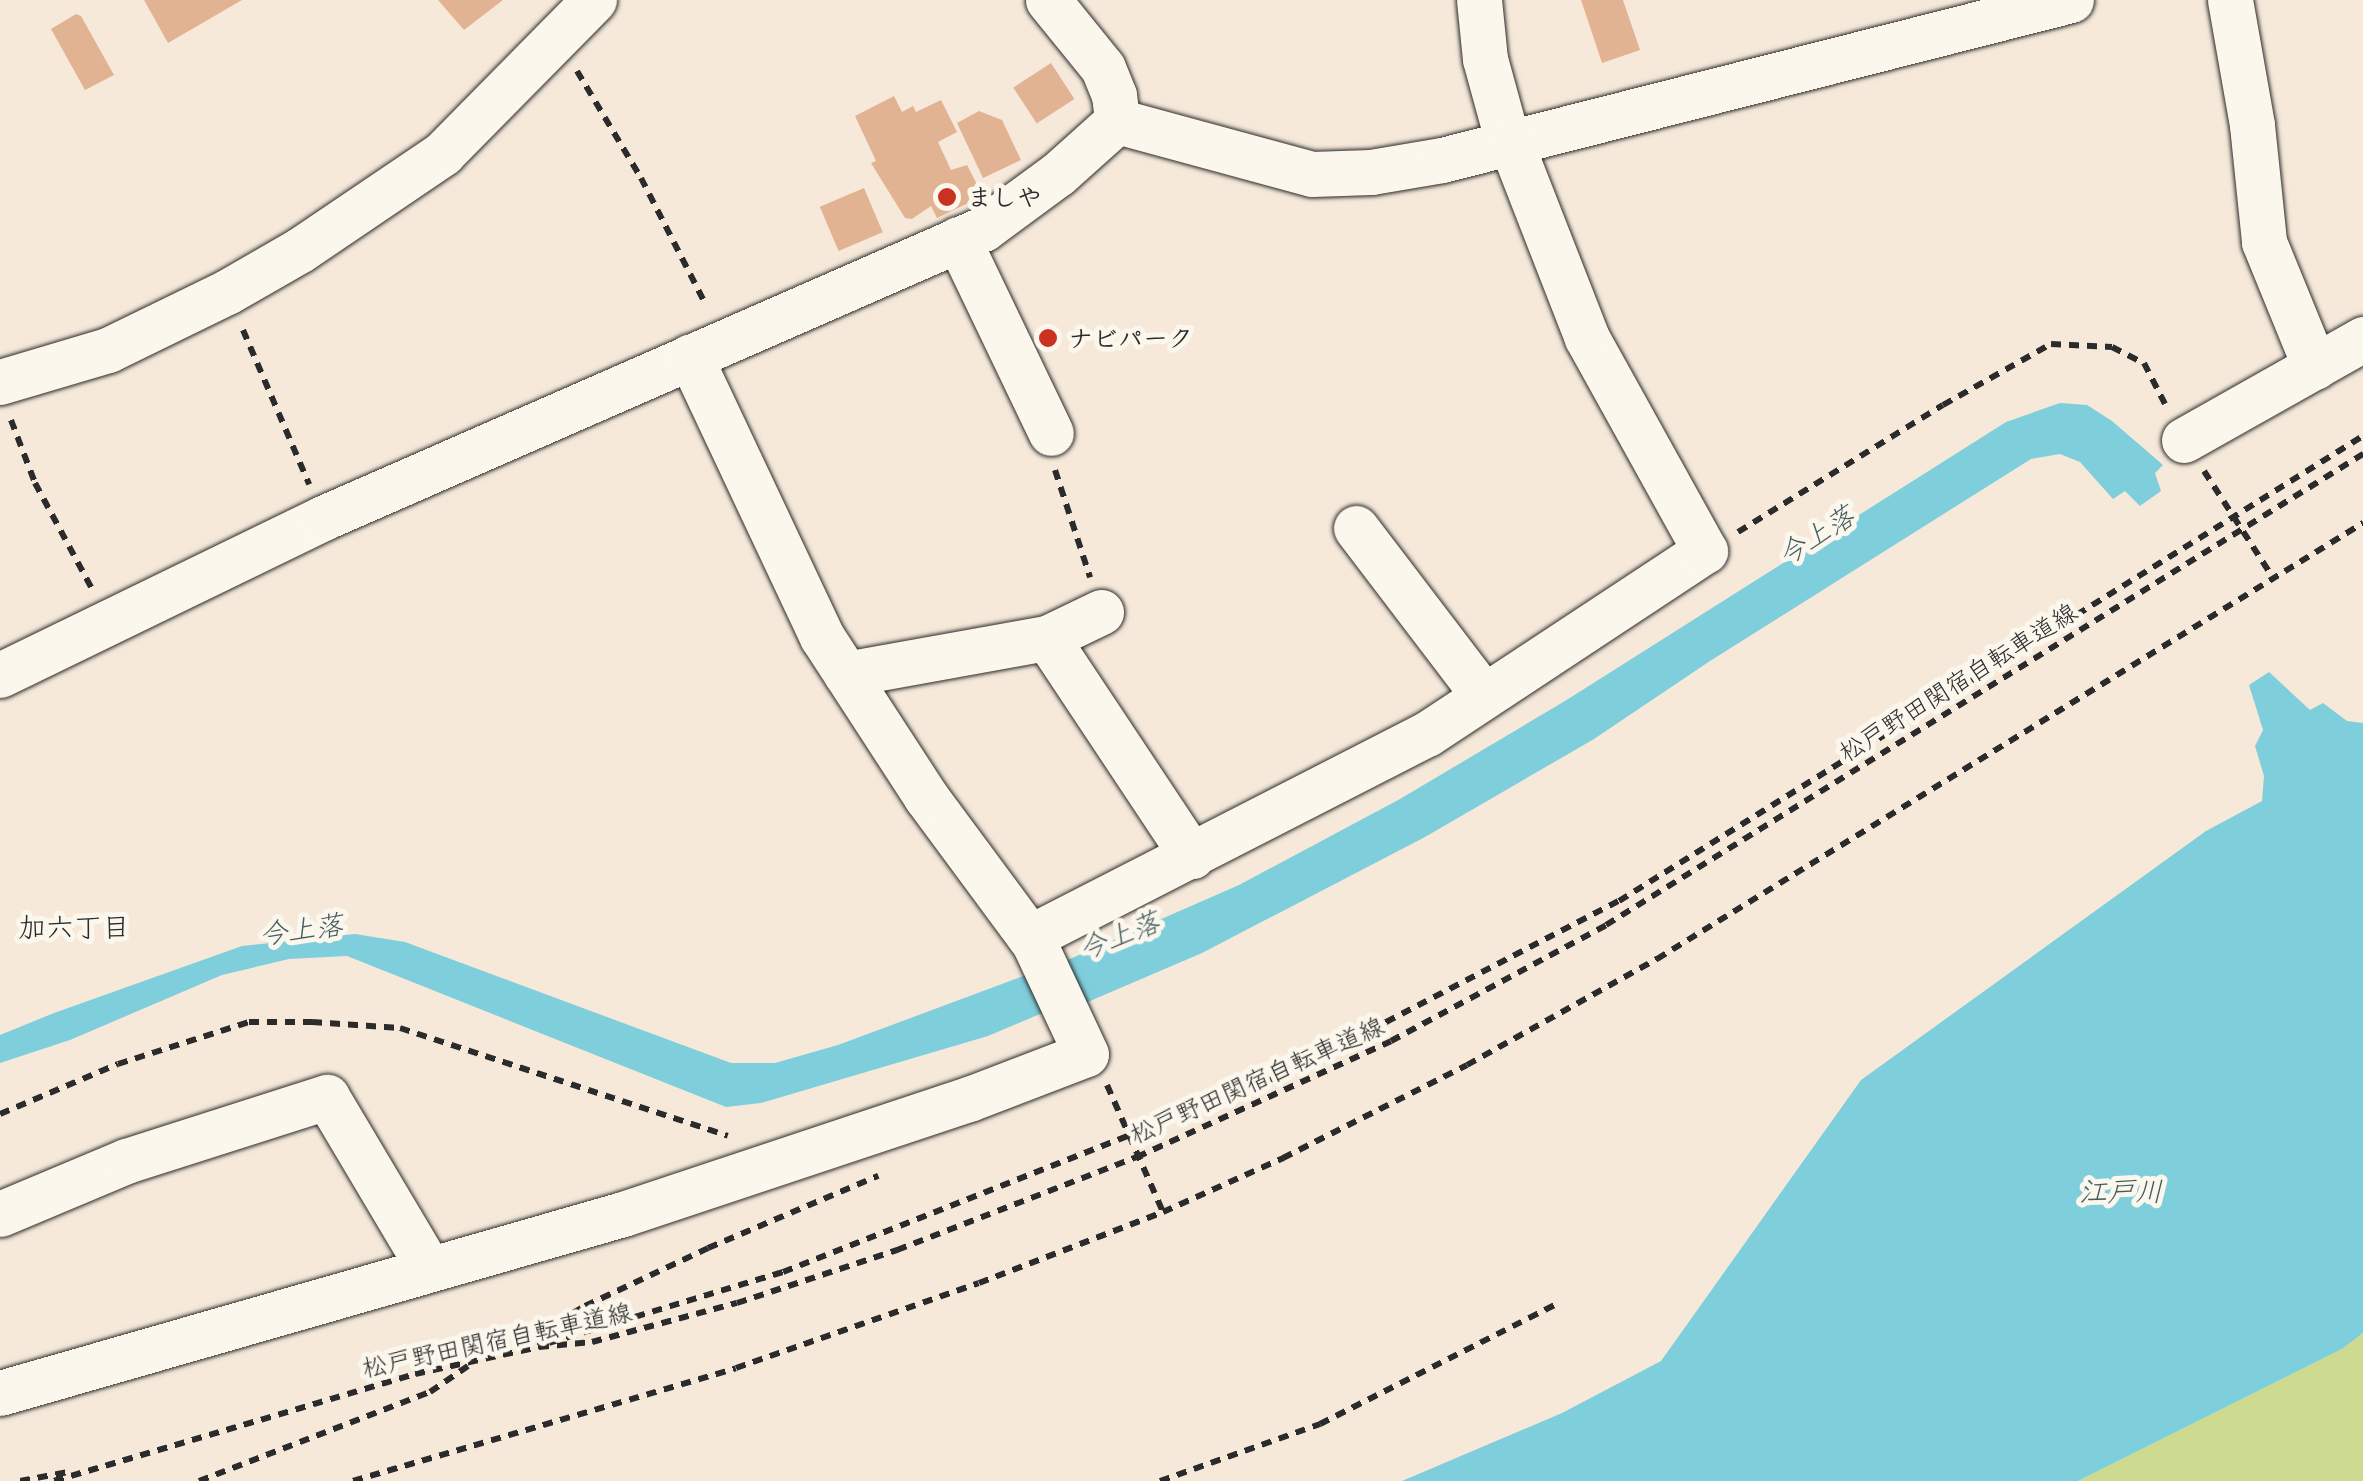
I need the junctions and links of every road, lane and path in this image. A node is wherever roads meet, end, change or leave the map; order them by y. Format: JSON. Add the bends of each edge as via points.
{"nodes":[{"id":1,"x":594,"y":0,"type":"edge"},
{"id":2,"x":1048,"y":0,"type":"edge"},
{"id":3,"x":1479,"y":0,"type":"edge"},
{"id":4,"x":2070,"y":0,"type":"edge"},
{"id":5,"x":2230,"y":0,"type":"edge"},
{"id":6,"x":1925,"y":17,"type":"edge"},
{"id":7,"x":557,"y":36,"type":"junction"},
{"id":8,"x":1117,"y":121,"type":"junction"},
{"id":9,"x":1510,"y":143,"type":"junction"},
{"id":10,"x":958,"y":239,"type":"junction"},
{"id":11,"x":227,"y":292,"type":"junction"},
{"id":12,"x":2363,"y":339,"type":"edge"},
{"id":13,"x":707,"y":350,"type":"junction"},
{"id":14,"x":2315,"y":366,"type":"junction"},
{"id":15,"x":4,"y":396,"type":"edge"},
{"id":16,"x":1051,"y":432,"type":"joint"},
{"id":17,"x":2363,"y":436,"type":"edge"},
{"id":18,"x":2184,"y":440,"type":"junction"},
{"id":19,"x":2363,"y":454,"type":"edge"},
{"id":20,"x":323,"y":518,"type":"junction"},
{"id":21,"x":2235,"y":518,"type":"junction"},
{"id":22,"x":2363,"y":524,"type":"edge"},
{"id":23,"x":2242,"y":527,"type":"junction"},
{"id":24,"x":1356,"y":528,"type":"dead end"},
{"id":25,"x":1705,"y":551,"type":"junction"},
{"id":26,"x":2274,"y":579,"type":"junction"},
{"id":27,"x":1101,"y":612,"type":"joint"},
{"id":28,"x":109,"y":621,"type":"junction"},
{"id":29,"x":1047,"y":638,"type":"junction"},
{"id":30,"x":846,"y":674,"type":"junction"},
{"id":31,"x":0,"y":675,"type":"edge"},
{"id":32,"x":1484,"y":696,"type":"junction"},
{"id":33,"x":1192,"y":856,"type":"junction"},
{"id":34,"x":1032,"y":940,"type":"junction"},
{"id":35,"x":1089,"y":1055,"type":"junction"},
{"id":36,"x":0,"y":1114,"type":"edge"},
{"id":37,"x":731,"y":1136,"type":"dead end"},
{"id":38,"x":1129,"y":1138,"type":"junction"},
{"id":39,"x":1137,"y":1157,"type":"junction"},
{"id":40,"x":895,"y":1166,"type":"dead end"},
{"id":41,"x":1163,"y":1212,"type":"junction"},
{"id":42,"x":0,"y":1214,"type":"edge"},
{"id":43,"x":428,"y":1267,"type":"junction"},
{"id":44,"x":1558,"y":1304,"type":"dead end"},
{"id":45,"x":538,"y":1347,"type":"junction"},
{"id":46,"x":472,"y":1363,"type":"junction"},
{"id":47,"x":0,"y":1393,"type":"edge"},
{"id":48,"x":77,"y":1471,"type":"junction"},
{"id":49,"x":20,"y":1481,"type":"edge"},
{"id":50,"x":54,"y":1481,"type":"edge"},
{"id":51,"x":199,"y":1481,"type":"edge"},
{"id":52,"x":353,"y":1481,"type":"edge"},
{"id":53,"x":1160,"y":1481,"type":"edge"}],
"edges":[{"from":1,"to":7,"type":"street"},
{"from":2,"to":8,"type":"street","via":[[1103,68]]},
{"from":3,"to":9,"type":"street","via":[[1485,59]]},
{"from":4,"to":6,"type":"street"},
{"from":5,"to":14,"type":"street","via":[[2264,242]]},
{"from":6,"to":9,"type":"street"},
{"from":7,"to":11,"type":"street","via":[[443,154]]},
{"from":7,"to":13,"type":"path","via":[[640,178]]},
{"from":8,"to":9,"type":"street","via":[[1312,174],[1371,172]]},
{"from":8,"to":10,"type":"street","via":[[1009,212]]},
{"from":9,"to":25,"type":"street","via":[[1588,338]]},
{"from":10,"to":13,"type":"street"},
{"from":10,"to":16,"type":"street"},
{"from":11,"to":15,"type":"street"},
{"from":11,"to":20,"type":"path"},
{"from":12,"to":14,"type":"street"},
{"from":13,"to":20,"type":"street"},
{"from":13,"to":30,"type":"street","via":[[795,588]]},
{"from":14,"to":18,"type":"street"},
{"from":15,"to":28,"type":"path","via":[[35,483]]},
{"from":16,"to":27,"type":"path","via":[[1044,438]]},
{"from":17,"to":21,"type":"path"},
{"from":18,"to":21,"type":"path"},
{"from":18,"to":25,"type":"path","via":[[2144,364],[2112,347],[2051,344]]},
{"from":19,"to":23,"type":"path","name":"松戸野田関宿自転車道線"},
{"from":20,"to":28,"type":"street"},
{"from":21,"to":23,"type":"path"},
{"from":21,"to":38,"type":"path","via":[[1620,901],[1290,1072]]},
{"from":22,"to":26,"type":"path"},
{"from":23,"to":26,"type":"path"},
{"from":23,"to":39,"type":"path","name":"松戸野田関宿自転車道線","via":[[1606,925],[1391,1041]]},
{"from":24,"to":32,"type":"street"},
{"from":25,"to":32,"type":"street"},
{"from":26,"to":41,"type":"path","via":[[1656,960],[1467,1065]]},
{"from":27,"to":29,"type":"street"},
{"from":28,"to":31,"type":"street"},
{"from":29,"to":30,"type":"street"},
{"from":29,"to":33,"type":"street"},
{"from":30,"to":34,"type":"street"},
{"from":32,"to":33,"type":"street","via":[[1410,743]]},
{"from":33,"to":34,"type":"street"},
{"from":34,"to":35,"type":"street"},
{"from":35,"to":38,"type":"path"},
{"from":35,"to":43,"type":"street","via":[[623,1214]]},
{"from":36,"to":37,"type":"path","via":[[118,1064],[249,1022],[312,1022],[400,1028]]},
{"from":38,"to":39,"type":"path"},
{"from":38,"to":45,"type":"path","via":[[784,1272]]},
{"from":39,"to":41,"type":"path"},
{"from":39,"to":45,"type":"path","name":"松戸野田関宿自転車道線","via":[[738,1303],[592,1342]]},
{"from":40,"to":45,"type":"path","via":[[585,1306],[557,1322]]},
{"from":41,"to":52,"type":"path","via":[[736,1368]]},
{"from":42,"to":43,"type":"street","via":[[126,1161],[328,1097]]},
{"from":43,"to":47,"type":"street"},
{"from":44,"to":53,"type":"path","via":[[1320,1424]]},
{"from":45,"to":46,"type":"path","name":"松戸野田関宿自転車道線"},
{"from":46,"to":48,"type":"path","name":"松戸野田関宿自転車道線"},
{"from":46,"to":51,"type":"path","via":[[430,1392]]},
{"from":48,"to":49,"type":"path"},
{"from":48,"to":50,"type":"path","name":"松戸野田関宿自転車道線"}]}
